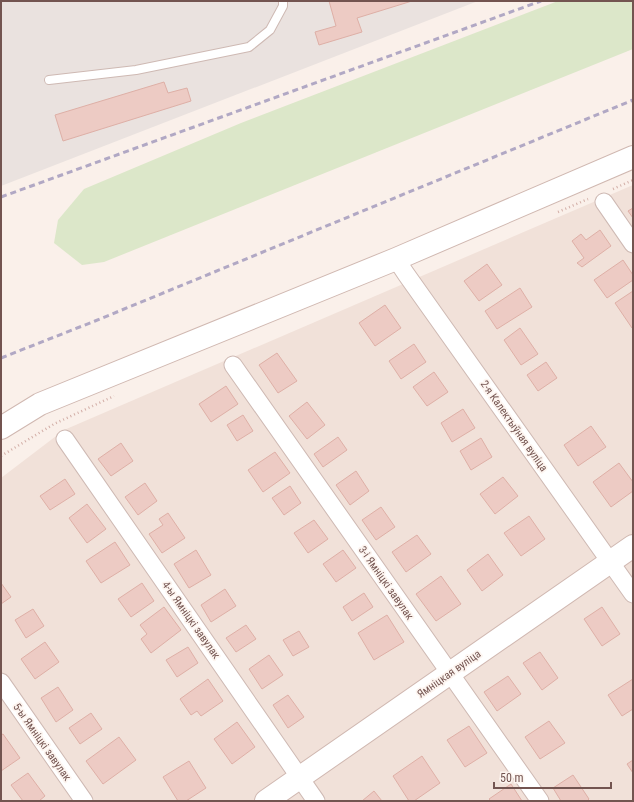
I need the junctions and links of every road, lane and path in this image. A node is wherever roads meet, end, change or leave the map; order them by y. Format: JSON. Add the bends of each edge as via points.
{"nodes":[{"id":1,"x":283,"y":1,"type":"edge"},
{"id":2,"x":49,"y":80,"type":"dead end"},
{"id":3,"x":633,"y":157,"type":"edge"},
{"id":4,"x":633,"y":180,"type":"edge"},
{"id":5,"x":608,"y":195,"type":"joint"},
{"id":6,"x":633,"y":244,"type":"edge"},
{"id":7,"x":396,"y":259,"type":"junction"},
{"id":8,"x":233,"y":365,"type":"dead end"},
{"id":9,"x":1,"y":428,"type":"edge"},
{"id":10,"x":65,"y":439,"type":"dead end"},
{"id":11,"x":633,"y":546,"type":"edge"},
{"id":12,"x":611,"y":562,"type":"junction"},
{"id":13,"x":633,"y":594,"type":"edge"},
{"id":14,"x":450,"y":673,"type":"junction"},
{"id":15,"x":1,"y":682,"type":"edge"},
{"id":16,"x":300,"y":777,"type":"junction"},
{"id":17,"x":84,"y":801,"type":"edge"},
{"id":18,"x":266,"y":801,"type":"edge"},
{"id":19,"x":316,"y":801,"type":"edge"},
{"id":20,"x":540,"y":801,"type":"edge"}],
"edges":[{"from":1,"to":2,"type":"lane","via":[[283,6],[270,30],[248,47],[136,70]]},
{"from":3,"to":7,"type":"main road"},
{"from":4,"to":5,"type":"path"},
{"from":5,"to":6,"type":"street"},
{"from":7,"to":9,"type":"main road","via":[[40,404]]},
{"from":7,"to":12,"type":"street","name":"2-я Калектыўная вуліца"},
{"from":8,"to":14,"type":"street","name":"3-і Ямніцкі завулак"},
{"from":10,"to":16,"type":"street","name":"4-ы Ямніцкі завулак"},
{"from":11,"to":12,"type":"main road","name":"Ямніцкая вуліца"},
{"from":12,"to":13,"type":"street","name":"2-я Калектыўная вуліца"},
{"from":12,"to":14,"type":"main road","name":"Ямніцкая вуліца"},
{"from":14,"to":16,"type":"main road","name":"Ямніцкая вуліца"},
{"from":14,"to":20,"type":"street","name":"3-і Ямніцкі завулак"},
{"from":15,"to":17,"type":"street","name":"5-ы Ямніцкі завулак"},
{"from":16,"to":18,"type":"main road","name":"Ямніцкая вуліца"},
{"from":16,"to":19,"type":"street","name":"4-ы Ямніцкі завулак"}]}
